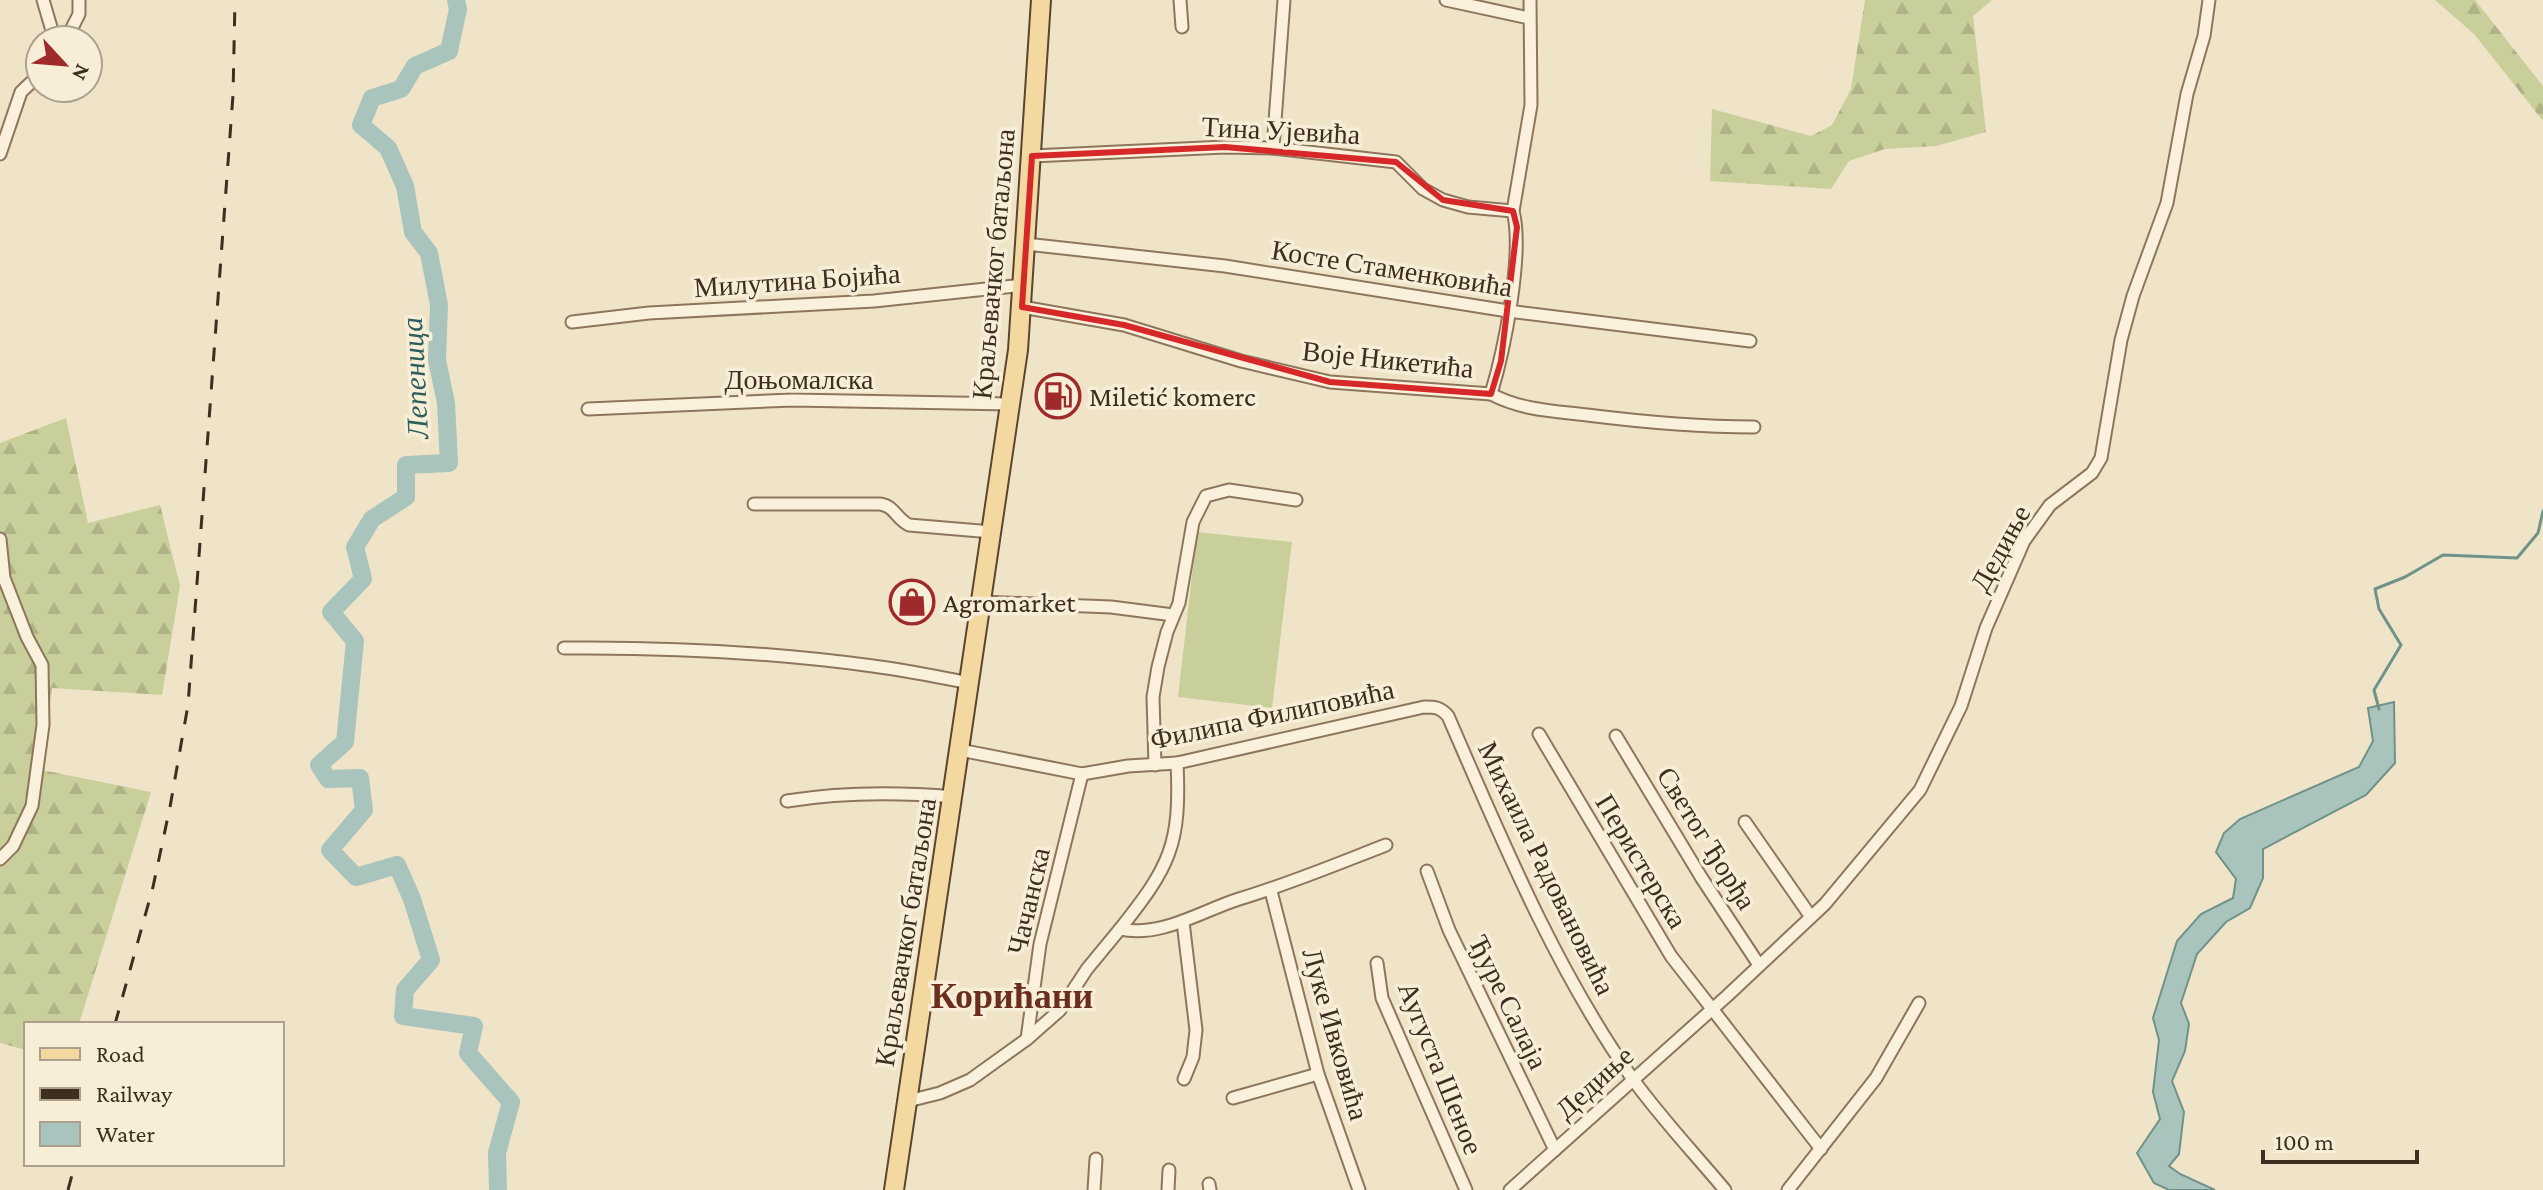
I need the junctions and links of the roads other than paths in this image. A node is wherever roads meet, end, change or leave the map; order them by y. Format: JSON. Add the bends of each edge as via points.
{"nodes":[{"id":1,"x":43,"y":0,"type":"edge"},
{"id":2,"x":79,"y":0,"type":"edge"},
{"id":3,"x":1041,"y":0,"type":"edge"},
{"id":4,"x":1180,"y":0,"type":"edge"},
{"id":5,"x":1284,"y":0,"type":"edge"},
{"id":6,"x":1446,"y":0,"type":"edge"},
{"id":7,"x":1530,"y":0,"type":"edge"},
{"id":8,"x":2209,"y":0,"type":"edge"},
{"id":9,"x":1529,"y":18,"type":"junction"},
{"id":10,"x":50,"y":24,"type":"edge"},
{"id":11,"x":74,"y":24,"type":"edge"},
{"id":12,"x":1182,"y":27,"type":"dead end"},
{"id":13,"x":24,"y":89,"type":"edge"},
{"id":14,"x":1273,"y":148,"type":"junction"},
{"id":15,"x":0,"y":154,"type":"edge"},
{"id":16,"x":1032,"y":156,"type":"junction"},
{"id":17,"x":1513,"y":211,"type":"junction"},
{"id":18,"x":1026,"y":244,"type":"junction"},
{"id":19,"x":1024,"y":285,"type":"junction"},
{"id":20,"x":1022,"y":307,"type":"junction"},
{"id":21,"x":1508,"y":311,"type":"junction"},
{"id":22,"x":572,"y":322,"type":"dead end"},
{"id":23,"x":1750,"y":341,"type":"dead end"},
{"id":24,"x":1491,"y":394,"type":"junction"},
{"id":25,"x":1010,"y":404,"type":"junction"},
{"id":26,"x":588,"y":409,"type":"dead end"},
{"id":27,"x":1754,"y":427,"type":"dead end"},
{"id":28,"x":1296,"y":500,"type":"dead end"},
{"id":29,"x":754,"y":504,"type":"dead end"},
{"id":30,"x":992,"y":532,"type":"junction"},
{"id":31,"x":0,"y":539,"type":"edge"},
{"id":32,"x":982,"y":602,"type":"junction"},
{"id":33,"x":1173,"y":615,"type":"junction"},
{"id":34,"x":564,"y":648,"type":"dead end"},
{"id":35,"x":970,"y":683,"type":"junction"},
{"id":36,"x":1448,"y":716,"type":"joint"},
{"id":37,"x":1539,"y":734,"type":"dead end"},
{"id":38,"x":1616,"y":736,"type":"dead end"},
{"id":39,"x":960,"y":750,"type":"junction"},
{"id":40,"x":1177,"y":763,"type":"junction"},
{"id":41,"x":1155,"y":765,"type":"junction"},
{"id":42,"x":1082,"y":774,"type":"junction"},
{"id":43,"x":954,"y":797,"type":"junction"},
{"id":44,"x":787,"y":801,"type":"dead end"},
{"id":45,"x":1745,"y":822,"type":"dead end"},
{"id":46,"x":1386,"y":845,"type":"dead end"},
{"id":47,"x":0,"y":859,"type":"edge"},
{"id":48,"x":1427,"y":871,"type":"dead end"},
{"id":49,"x":1271,"y":891,"type":"junction"},
{"id":50,"x":1811,"y":917,"type":"junction"},
{"id":51,"x":1183,"y":922,"type":"junction"},
{"id":52,"x":1120,"y":929,"type":"junction"},
{"id":53,"x":1377,"y":963,"type":"dead end"},
{"id":54,"x":1759,"y":965,"type":"junction"},
{"id":55,"x":1919,"y":1003,"type":"dead end"},
{"id":56,"x":1711,"y":1010,"type":"junction"},
{"id":57,"x":1027,"y":1039,"type":"junction"},
{"id":58,"x":1318,"y":1074,"type":"junction"},
{"id":59,"x":1184,"y":1079,"type":"dead end"},
{"id":60,"x":1633,"y":1079,"type":"junction"},
{"id":61,"x":1233,"y":1098,"type":"dead end"},
{"id":62,"x":908,"y":1101,"type":"junction"},
{"id":63,"x":1821,"y":1149,"type":"junction"},
{"id":64,"x":1555,"y":1150,"type":"junction"},
{"id":65,"x":1096,"y":1159,"type":"dead end"},
{"id":66,"x":1169,"y":1170,"type":"dead end"},
{"id":67,"x":894,"y":1190,"type":"edge"},
{"id":68,"x":1094,"y":1190,"type":"edge"},
{"id":69,"x":1168,"y":1190,"type":"edge"},
{"id":70,"x":1359,"y":1190,"type":"edge"},
{"id":71,"x":1466,"y":1190,"type":"edge"},
{"id":72,"x":1510,"y":1190,"type":"edge"},
{"id":73,"x":1725,"y":1190,"type":"edge"},
{"id":74,"x":1788,"y":1190,"type":"edge"}],
"edges":[{"from":1,"to":10,"type":"street"},
{"from":2,"to":11,"type":"street"},
{"from":3,"to":16,"type":"main road","name":"Краљевачког батаљона"},
{"from":4,"to":12,"type":"street"},
{"from":5,"to":14,"type":"street"},
{"from":6,"to":9,"type":"street"},
{"from":7,"to":9,"type":"street"},
{"from":8,"to":50,"type":"street","name":"Дедиње","via":[[2170,193],[2121,340],[2101,458],[2092,473],[2050,505],[2024,541],[1986,628],[1961,706],[1920,790]]},
{"from":9,"to":17,"type":"street","via":[[1531,105]]},
{"from":13,"to":15,"type":"street"},
{"from":14,"to":16,"type":"street","name":"Тина Ујевића"},
{"from":14,"to":17,"type":"street","name":"Тина Ујевића","via":[[1396,162],[1423,189],[1443,200]]},
{"from":16,"to":18,"type":"main road","name":"Краљевачког батаљона"},
{"from":17,"to":21,"type":"street","via":[[1515,271]]},
{"from":18,"to":19,"type":"main road","name":"Краљевачког батаљона"},
{"from":18,"to":21,"type":"street","name":"Косте Стаменковића","via":[[1225,266]]},
{"from":19,"to":20,"type":"main road","name":"Краљевачког батаљона"},
{"from":19,"to":22,"type":"street","name":"Милутина Бојића"},
{"from":20,"to":24,"type":"street","name":"Воје Никетића","via":[[1124,325],[1330,382]]},
{"from":20,"to":25,"type":"main road","name":"Краљевачког батаљона"},
{"from":21,"to":23,"type":"street","name":"Косте Стаменковића"},
{"from":21,"to":24,"type":"street"},
{"from":24,"to":27,"type":"street","name":"Воје Никетића","via":[[1532,408],[1694,427]]},
{"from":25,"to":26,"type":"street","name":"Доњомалска","via":[[793,400]]},
{"from":25,"to":30,"type":"main road","name":"Краљевачког батаљона"},
{"from":28,"to":33,"type":"street","via":[[1229,490],[1206,496],[1193,522]]},
{"from":29,"to":30,"type":"street","via":[[880,504],[894,509],[909,525]]},
{"from":30,"to":32,"type":"main road","name":"Краљевачког батаљона"},
{"from":31,"to":47,"type":"street","via":[[4,578],[42,665],[43,725],[32,806],[13,846]]},
{"from":32,"to":33,"type":"street"},
{"from":32,"to":35,"type":"main road","name":"Краљевачког батаљона"},
{"from":33,"to":41,"type":"street","via":[[1153,697]]},
{"from":34,"to":35,"type":"street","via":[[757,654]]},
{"from":35,"to":39,"type":"main road","name":"Краљевачког батаљона"},
{"from":36,"to":40,"type":"street","name":"Филипа Филиповића","via":[[1424,707]]},
{"from":36,"to":60,"type":"street","name":"Михаила Радовановића","via":[[1546,933]]},
{"from":37,"to":56,"type":"street","name":"Перистерска","via":[[1671,956]]},
{"from":38,"to":54,"type":"street","name":"Светог Ђорђа"},
{"from":39,"to":42,"type":"street","name":"Филипа Филиповића"},
{"from":39,"to":43,"type":"main road","name":"Краљевачког батаљона"},
{"from":40,"to":41,"type":"street","name":"Филипа Филиповића"},
{"from":40,"to":52,"type":"street","via":[[1174,842],[1148,894]]},
{"from":41,"to":42,"type":"street","name":"Филипа Филиповића"},
{"from":42,"to":57,"type":"street","name":"Чачанска","via":[[1040,944]]},
{"from":43,"to":44,"type":"street","via":[[899,792]]},
{"from":43,"to":62,"type":"main road","name":"Краљевачког батаљона"},
{"from":45,"to":50,"type":"street"},
{"from":46,"to":49,"type":"street"},
{"from":48,"to":64,"type":"street","name":"Ђуре Салаја","via":[[1449,930]]},
{"from":49,"to":51,"type":"street"},
{"from":49,"to":58,"type":"street","name":"Луке Ивковића"},
{"from":50,"to":54,"type":"street","name":"Дедиње"},
{"from":51,"to":52,"type":"street","via":[[1132,932]]},
{"from":51,"to":59,"type":"street","via":[[1196,1030]]},
{"from":52,"to":57,"type":"street","via":[[1060,1010]]},
{"from":53,"to":71,"type":"street","name":"Аугуста Шеное","via":[[1382,998]]},
{"from":54,"to":56,"type":"street","name":"Дедиње"},
{"from":55,"to":63,"type":"street","via":[[1876,1078]]},
{"from":56,"to":60,"type":"street","name":"Дедиње"},
{"from":56,"to":63,"type":"street"},
{"from":57,"to":62,"type":"street","via":[[970,1080]]},
{"from":58,"to":61,"type":"street"},
{"from":58,"to":70,"type":"street","name":"Луке Ивковића"},
{"from":60,"to":64,"type":"street","name":"Дедиње"},
{"from":60,"to":73,"type":"street","name":"Михаила Радовановића"},
{"from":62,"to":67,"type":"main road","name":"Краљевачког батаљона"},
{"from":63,"to":74,"type":"street"},
{"from":64,"to":72,"type":"street","name":"Дедиње"},
{"from":65,"to":68,"type":"street"},
{"from":66,"to":69,"type":"street"}]}
